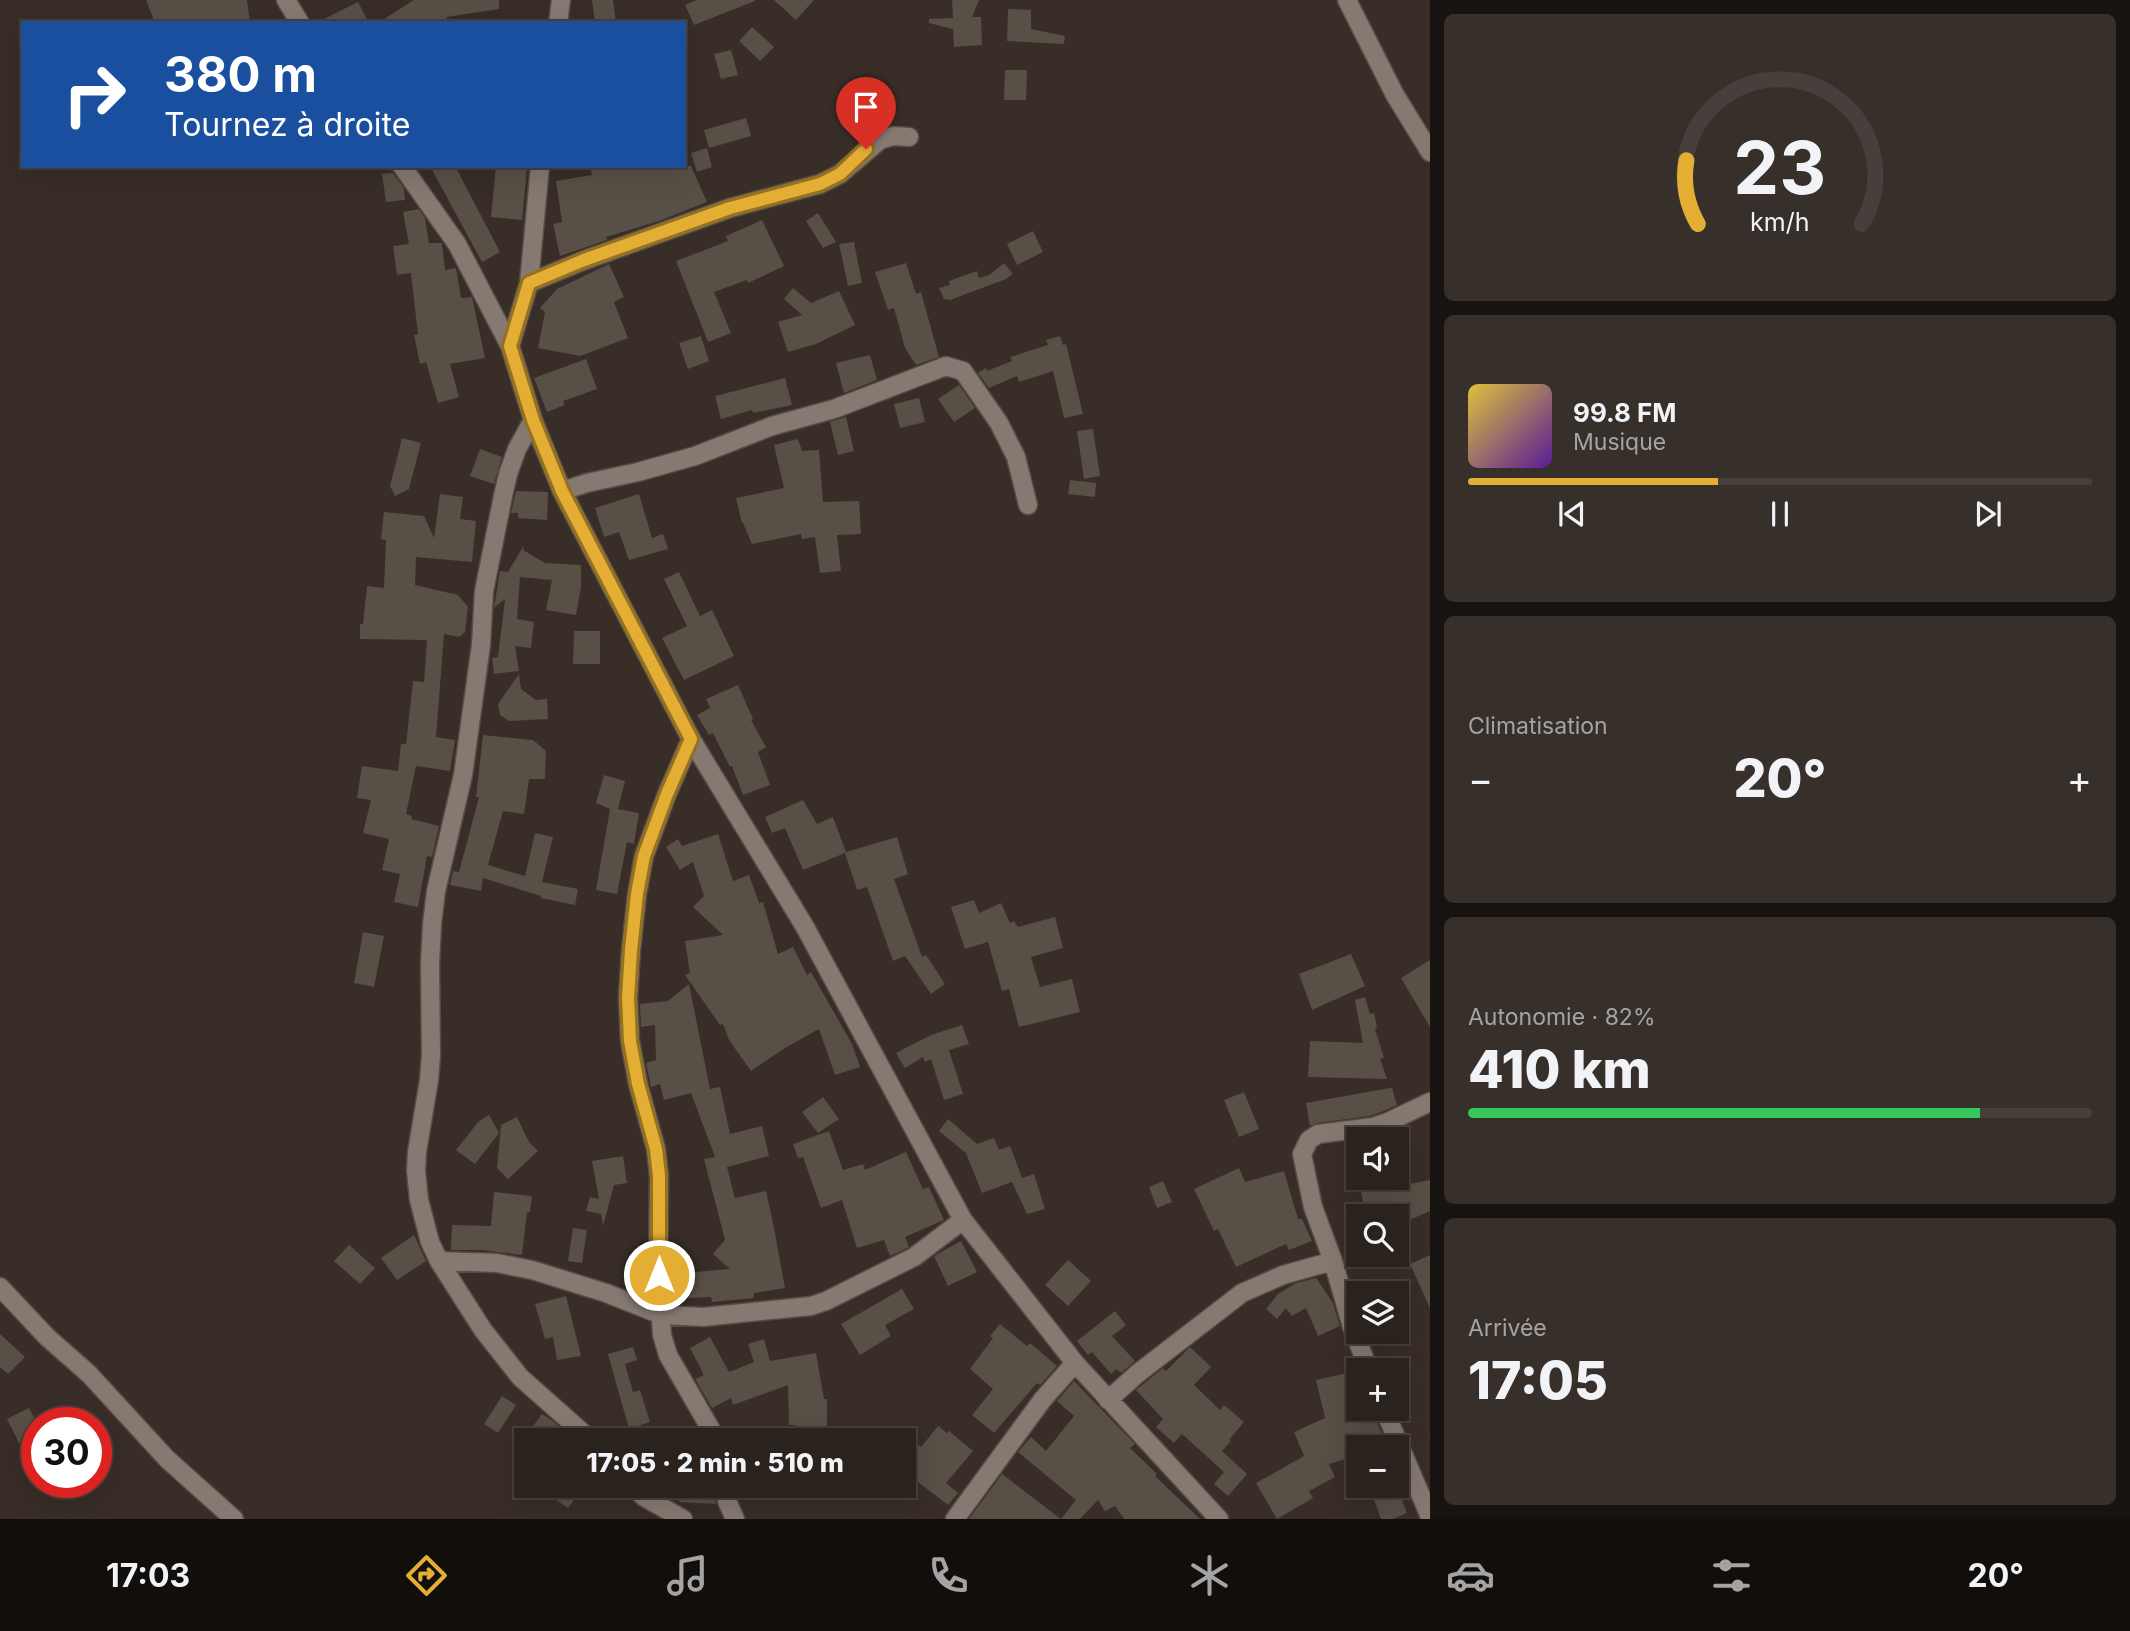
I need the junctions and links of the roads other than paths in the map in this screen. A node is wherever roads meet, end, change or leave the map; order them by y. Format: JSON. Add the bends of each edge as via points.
{"nodes":[{"id":1,"x":286,"y":0,"type":"edge"},
{"id":2,"x":561,"y":0,"type":"edge"},
{"id":3,"x":1347,"y":0,"type":"edge"},
{"id":4,"x":299,"y":21,"type":"edge"},
{"id":5,"x":558,"y":21,"type":"edge"},
{"id":6,"x":909,"y":137,"type":"dead end"},
{"id":7,"x":1430,"y":152,"type":"edge"},
{"id":8,"x":403,"y":168,"type":"edge"},
{"id":9,"x":540,"y":168,"type":"edge"},
{"id":10,"x":529,"y":283,"type":"junction"},
{"id":11,"x":510,"y":346,"type":"junction"},
{"id":12,"x":533,"y":420,"type":"junction"},
{"id":13,"x":562,"y":491,"type":"junction"},
{"id":14,"x":1028,"y":505,"type":"dead end"},
{"id":15,"x":691,"y":739,"type":"junction"},
{"id":16,"x":1430,"y":1102,"type":"edge"},
{"id":17,"x":963,"y":1220,"type":"junction"},
{"id":18,"x":439,"y":1261,"type":"junction"},
{"id":19,"x":1333,"y":1261,"type":"junction"},
{"id":20,"x":0,"y":1287,"type":"edge"},
{"id":21,"x":662,"y":1315,"type":"junction"},
{"id":22,"x":1364,"y":1358,"type":"edge"},
{"id":23,"x":1075,"y":1363,"type":"junction"},
{"id":24,"x":1108,"y":1401,"type":"junction"},
{"id":25,"x":1389,"y":1421,"type":"edge"},
{"id":26,"x":578,"y":1428,"type":"edge"},
{"id":27,"x":710,"y":1428,"type":"edge"},
{"id":28,"x":646,"y":1498,"type":"edge"},
{"id":29,"x":727,"y":1498,"type":"edge"},
{"id":30,"x":1430,"y":1517,"type":"edge"},
{"id":31,"x":234,"y":1519,"type":"edge"},
{"id":32,"x":683,"y":1519,"type":"edge"},
{"id":33,"x":735,"y":1519,"type":"edge"},
{"id":34,"x":955,"y":1519,"type":"edge"},
{"id":35,"x":1219,"y":1519,"type":"edge"}],
"edges":[{"from":1,"to":4,"type":"street"},
{"from":2,"to":5,"type":"street"},
{"from":3,"to":7,"type":"street"},
{"from":6,"to":10,"type":"street","via":[[880,140],[840,174],[820,184],[730,208]]},
{"from":8,"to":11,"type":"street","via":[[457,244]]},
{"from":9,"to":10,"type":"street"},
{"from":10,"to":11,"type":"street"},
{"from":11,"to":12,"type":"street"},
{"from":12,"to":13,"type":"street"},
{"from":12,"to":18,"type":"street","via":[[517,449],[503,496],[484,591],[463,775],[432,924],[431,1055],[416,1171],[427,1232]]},
{"from":13,"to":14,"type":"street","via":[[695,456],[946,366],[963,371],[999,423],[1016,457]]},
{"from":13,"to":15,"type":"street"},
{"from":15,"to":17,"type":"street","via":[[804,927]]},
{"from":15,"to":21,"type":"street","via":[[644,856],[629,971],[630,1041],[659,1176]]},
{"from":16,"to":19,"type":"street","via":[[1373,1127],[1318,1134],[1304,1146],[1313,1208]]},
{"from":17,"to":21,"type":"street","via":[[914,1257],[811,1306],[703,1317]]},
{"from":17,"to":23,"type":"street"},
{"from":18,"to":21,"type":"street","via":[[532,1269]]},
{"from":18,"to":26,"type":"street","via":[[482,1330],[513,1369]]},
{"from":19,"to":22,"type":"street"},
{"from":19,"to":24,"type":"street","via":[[1242,1293]]},
{"from":20,"to":31,"type":"street","via":[[167,1459]]},
{"from":21,"to":27,"type":"street","via":[[668,1355]]},
{"from":23,"to":24,"type":"street"},
{"from":23,"to":34,"type":"street","via":[[1042,1399]]},
{"from":24,"to":35,"type":"street"},
{"from":25,"to":30,"type":"street"},
{"from":28,"to":32,"type":"street"},
{"from":29,"to":33,"type":"street"}]}
